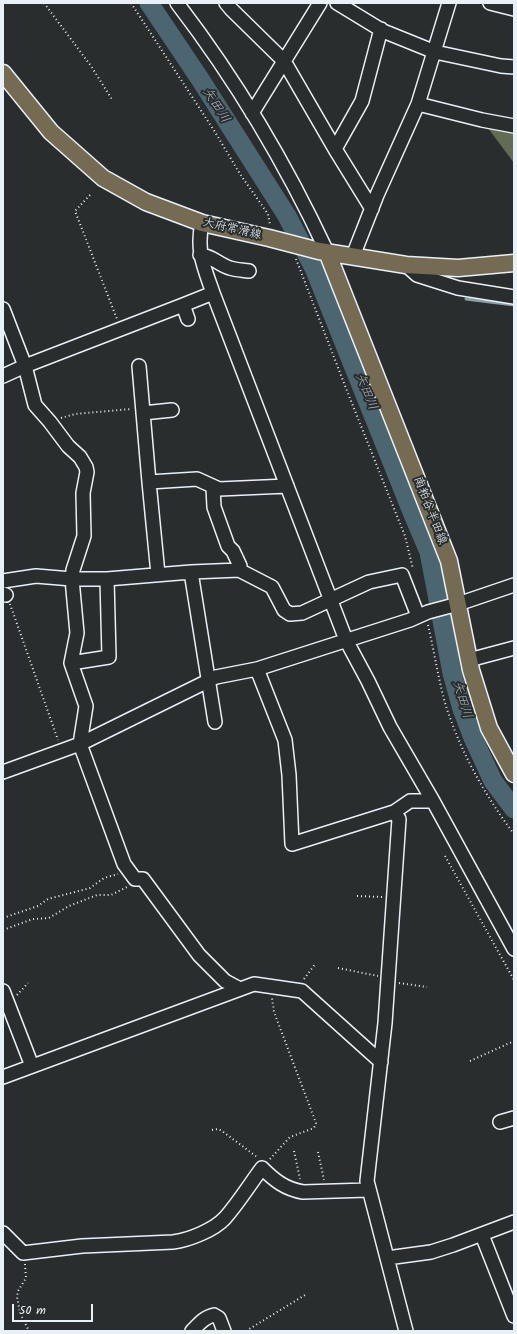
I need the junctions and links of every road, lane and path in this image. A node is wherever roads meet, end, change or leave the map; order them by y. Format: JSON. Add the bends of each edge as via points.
{"nodes":[{"id":1,"x":44,"y":3,"type":"edge"},
{"id":2,"x":131,"y":3,"type":"edge"},
{"id":3,"x":177,"y":3,"type":"edge"},
{"id":4,"x":226,"y":3,"type":"edge"},
{"id":5,"x":320,"y":3,"type":"edge"},
{"id":6,"x":338,"y":3,"type":"edge"},
{"id":7,"x":449,"y":3,"type":"edge"},
{"id":8,"x":490,"y":3,"type":"edge"},
{"id":9,"x":514,"y":10,"type":"edge"},
{"id":10,"x":381,"y":29,"type":"junction"},
{"id":11,"x":435,"y":52,"type":"junction"},
{"id":12,"x":284,"y":61,"type":"junction"},
{"id":13,"x":514,"y":67,"type":"edge"},
{"id":14,"x":3,"y":73,"type":"edge"},
{"id":15,"x":113,"y":101,"type":"dead end"},
{"id":16,"x":418,"y":104,"type":"junction"},
{"id":17,"x":252,"y":114,"type":"junction"},
{"id":18,"x":514,"y":126,"type":"edge"},
{"id":19,"x":335,"y":149,"type":"junction"},
{"id":20,"x":90,"y":195,"type":"dead end"},
{"id":21,"x":372,"y":209,"type":"junction"},
{"id":22,"x":202,"y":223,"type":"junction"},
{"id":23,"x":268,"y":238,"type":"junction"},
{"id":24,"x":291,"y":243,"type":"junction"},
{"id":25,"x":323,"y":252,"type":"junction"},
{"id":26,"x":200,"y":255,"type":"junction"},
{"id":27,"x":352,"y":256,"type":"junction"},
{"id":28,"x":514,"y":263,"type":"edge"},
{"id":29,"x":406,"y":265,"type":"junction"},
{"id":30,"x":458,"y":268,"type":"junction"},
{"id":31,"x":249,"y":271,"type":"dead end"},
{"id":32,"x":458,"y":288,"type":"junction"},
{"id":33,"x":213,"y":292,"type":"junction"},
{"id":34,"x":514,"y":297,"type":"edge"},
{"id":35,"x":183,"y":305,"type":"junction"},
{"id":36,"x":3,"y":309,"type":"edge"},
{"id":37,"x":188,"y":319,"type":"dead end"},
{"id":38,"x":121,"y":329,"type":"junction"},
{"id":39,"x":26,"y":366,"type":"junction"},
{"id":40,"x":139,"y":366,"type":"dead end"},
{"id":41,"x":3,"y":376,"type":"edge"},
{"id":42,"x":143,"y":410,"type":"junction"},
{"id":43,"x":172,"y":410,"type":"dead end"},
{"id":44,"x":50,"y":422,"type":"junction"},
{"id":45,"x":149,"y":482,"type":"junction"},
{"id":46,"x":287,"y":486,"type":"junction"},
{"id":47,"x":213,"y":487,"type":"junction"},
{"id":48,"x":239,"y":570,"type":"junction"},
{"id":49,"x":191,"y":572,"type":"junction"},
{"id":50,"x":158,"y":574,"type":"junction"},
{"id":51,"x":414,"y":574,"type":"dead end"},
{"id":52,"x":72,"y":579,"type":"junction"},
{"id":53,"x":107,"y":579,"type":"junction"},
{"id":54,"x":3,"y":580,"type":"edge"},
{"id":55,"x":514,"y":585,"type":"edge"},
{"id":56,"x":5,"y":595,"type":"edge"},
{"id":57,"x":330,"y":600,"type":"junction"},
{"id":58,"x":456,"y":604,"type":"junction"},
{"id":59,"x":423,"y":614,"type":"junction"},
{"id":60,"x":346,"y":640,"type":"junction"},
{"id":61,"x":514,"y":648,"type":"edge"},
{"id":62,"x":469,"y":660,"type":"junction"},
{"id":63,"x":71,"y":663,"type":"junction"},
{"id":64,"x":257,"y":669,"type":"junction"},
{"id":65,"x":208,"y":681,"type":"junction"},
{"id":66,"x":215,"y":722,"type":"dead end"},
{"id":67,"x":80,"y":744,"type":"junction"},
{"id":68,"x":61,"y":750,"type":"junction"},
{"id":69,"x":3,"y":772,"type":"edge"},
{"id":70,"x":514,"y":774,"type":"edge"},
{"id":71,"x":433,"y":801,"type":"junction"},
{"id":72,"x":394,"y":812,"type":"junction"},
{"id":73,"x":514,"y":834,"type":"edge"},
{"id":74,"x":445,"y":856,"type":"dead end"},
{"id":75,"x":131,"y":875,"type":"junction"},
{"id":76,"x":357,"y":896,"type":"dead end"},
{"id":77,"x":393,"y":898,"type":"junction"},
{"id":78,"x":3,"y":918,"type":"edge"},
{"id":79,"x":3,"y":930,"type":"edge"},
{"id":80,"x":514,"y":949,"type":"edge"},
{"id":81,"x":316,"y":962,"type":"dead end"},
{"id":82,"x":338,"y":968,"type":"dead end"},
{"id":83,"x":388,"y":980,"type":"junction"},
{"id":84,"x":514,"y":980,"type":"edge"},
{"id":85,"x":28,"y":983,"type":"dead end"},
{"id":86,"x":270,"y":985,"type":"junction"},
{"id":87,"x":427,"y":987,"type":"dead end"},
{"id":88,"x":240,"y":989,"type":"junction"},
{"id":89,"x":296,"y":990,"type":"junction"},
{"id":90,"x":5,"y":997,"type":"edge"},
{"id":91,"x":514,"y":1041,"type":"edge"},
{"id":92,"x":470,"y":1061,"type":"dead end"},
{"id":93,"x":381,"y":1062,"type":"junction"},
{"id":94,"x":32,"y":1066,"type":"junction"},
{"id":95,"x":3,"y":1077,"type":"edge"},
{"id":96,"x":514,"y":1118,"type":"edge"},
{"id":97,"x":500,"y":1122,"type":"dead end"},
{"id":98,"x":212,"y":1130,"type":"dead end"},
{"id":99,"x":294,"y":1151,"type":"dead end"},
{"id":100,"x":318,"y":1152,"type":"dead end"},
{"id":101,"x":264,"y":1166,"type":"junction"},
{"id":102,"x":368,"y":1190,"type":"junction"},
{"id":103,"x":326,"y":1191,"type":"junction"},
{"id":104,"x":303,"y":1192,"type":"junction"},
{"id":105,"x":514,"y":1222,"type":"edge"},
{"id":106,"x":3,"y":1233,"type":"edge"},
{"id":107,"x":482,"y":1235,"type":"junction"},
{"id":108,"x":23,"y":1253,"type":"junction"},
{"id":109,"x":387,"y":1258,"type":"junction"},
{"id":110,"x":306,"y":1295,"type":"dead end"},
{"id":111,"x":514,"y":1316,"type":"edge"},
{"id":112,"x":29,"y":1331,"type":"edge"},
{"id":113,"x":192,"y":1331,"type":"edge"},
{"id":114,"x":224,"y":1331,"type":"edge"},
{"id":115,"x":246,"y":1331,"type":"edge"},
{"id":116,"x":406,"y":1331,"type":"edge"}],
"edges":[{"from":1,"to":15,"type":"path","via":[[91,66]]},
{"from":2,"to":23,"type":"path","via":[[268,214]]},
{"from":3,"to":17,"type":"street","via":[[218,59]]},
{"from":4,"to":12,"type":"street"},
{"from":5,"to":12,"type":"street"},
{"from":6,"to":10,"type":"street"},
{"from":7,"to":11,"type":"street"},
{"from":8,"to":9,"type":"street"},
{"from":10,"to":11,"type":"street"},
{"from":10,"to":19,"type":"street","via":[[362,101]]},
{"from":11,"to":13,"type":"street"},
{"from":11,"to":16,"type":"street"},
{"from":12,"to":17,"type":"street"},
{"from":12,"to":19,"type":"street"},
{"from":14,"to":22,"type":"main road","name":"大府常滑線","via":[[51,132],[103,178],[146,202]]},
{"from":16,"to":18,"type":"street"},
{"from":16,"to":21,"type":"street"},
{"from":17,"to":25,"type":"street","via":[[295,186]]},
{"from":19,"to":21,"type":"street"},
{"from":20,"to":38,"type":"path","via":[[75,211]]},
{"from":21,"to":27,"type":"street"},
{"from":22,"to":23,"type":"main road","name":"大府常滑線"},
{"from":22,"to":26,"type":"street","via":[[199,237]]},
{"from":23,"to":24,"type":"main road","name":"大府常滑線"},
{"from":24,"to":25,"type":"main road","name":"大府常滑線"},
{"from":24,"to":51,"type":"path","via":[[405,536]]},
{"from":25,"to":27,"type":"main road","name":"大府常滑線"},
{"from":25,"to":58,"type":"main road","name":"南粕谷半田線","via":[[439,534],[449,561]]},
{"from":26,"to":31,"type":"street","via":[[206,255],[230,268]]},
{"from":26,"to":33,"type":"street"},
{"from":27,"to":29,"type":"main road","name":"大府常滑線"},
{"from":28,"to":30,"type":"main road","name":"大府常滑線"},
{"from":29,"to":30,"type":"main road","name":"大府常滑線"},
{"from":29,"to":32,"type":"street","via":[[417,275]]},
{"from":30,"to":32,"type":"street","via":[[455,277]]},
{"from":32,"to":34,"type":"street"},
{"from":33,"to":35,"type":"street"},
{"from":33,"to":46,"type":"street"},
{"from":35,"to":37,"type":"street"},
{"from":35,"to":38,"type":"street"},
{"from":36,"to":39,"type":"street"},
{"from":38,"to":39,"type":"street"},
{"from":39,"to":41,"type":"street"},
{"from":39,"to":44,"type":"street","via":[[35,405]]},
{"from":40,"to":42,"type":"street"},
{"from":42,"to":43,"type":"street"},
{"from":42,"to":44,"type":"path","via":[[75,414]]},
{"from":42,"to":45,"type":"street"},
{"from":44,"to":52,"type":"street","via":[[80,457],[87,472],[83,494],[84,536]]},
{"from":45,"to":47,"type":"street","via":[[197,479]]},
{"from":45,"to":50,"type":"street"},
{"from":46,"to":47,"type":"street","via":[[219,489]]},
{"from":46,"to":57,"type":"street"},
{"from":47,"to":48,"type":"street","via":[[214,507],[228,546],[240,566]]},
{"from":48,"to":49,"type":"street"},
{"from":48,"to":57,"type":"street","via":[[272,587],[284,610],[290,614],[302,613]]},
{"from":49,"to":50,"type":"street"},
{"from":49,"to":65,"type":"street"},
{"from":50,"to":53,"type":"street"},
{"from":52,"to":53,"type":"street"},
{"from":52,"to":54,"type":"street","via":[[36,576]]},
{"from":52,"to":63,"type":"street","via":[[76,633]]},
{"from":53,"to":63,"type":"street","via":[[108,657]]},
{"from":55,"to":58,"type":"street"},
{"from":56,"to":68,"type":"path"},
{"from":57,"to":59,"type":"street","via":[[369,582],[402,575]]},
{"from":57,"to":60,"type":"street"},
{"from":58,"to":59,"type":"street"},
{"from":58,"to":62,"type":"main road","name":"南粕谷半田線"},
{"from":59,"to":60,"type":"street"},
{"from":59,"to":73,"type":"path","via":[[445,701],[458,739],[483,788]]},
{"from":60,"to":64,"type":"street"},
{"from":60,"to":71,"type":"street","via":[[390,727]]},
{"from":61,"to":62,"type":"street"},
{"from":62,"to":70,"type":"main road","name":"南粕谷半田線","via":[[489,728]]},
{"from":63,"to":67,"type":"street","via":[[86,706]]},
{"from":64,"to":65,"type":"street"},
{"from":64,"to":72,"type":"street","via":[[285,740],[292,844]]},
{"from":65,"to":66,"type":"street"},
{"from":65,"to":67,"type":"street"},
{"from":67,"to":68,"type":"street"},
{"from":67,"to":75,"type":"street","via":[[124,864]]},
{"from":68,"to":69,"type":"street"},
{"from":71,"to":72,"type":"street","via":[[410,801]]},
{"from":71,"to":80,"type":"street"},
{"from":72,"to":77,"type":"street","via":[[399,819]]},
{"from":74,"to":84,"type":"path"},
{"from":75,"to":78,"type":"path","via":[[104,878],[90,888],[48,899],[38,906]]},
{"from":75,"to":79,"type":"path","via":[[131,884],[111,895],[97,895],[49,918],[33,919]]},
{"from":75,"to":88,"type":"street","via":[[142,879],[199,955],[225,980]]},
{"from":76,"to":77,"type":"path"},
{"from":77,"to":83,"type":"street"},
{"from":81,"to":89,"type":"path"},
{"from":82,"to":83,"type":"path"},
{"from":83,"to":87,"type":"path"},
{"from":83,"to":93,"type":"street"},
{"from":85,"to":90,"type":"path","via":[[11,1002]]},
{"from":86,"to":88,"type":"street","via":[[254,984]]},
{"from":86,"to":89,"type":"street"},
{"from":86,"to":101,"type":"path","via":[[274,1012],[316,1123],[314,1128],[290,1137]]},
{"from":88,"to":94,"type":"street"},
{"from":89,"to":93,"type":"street","via":[[302,991]]},
{"from":90,"to":94,"type":"street"},
{"from":91,"to":92,"type":"path"},
{"from":93,"to":102,"type":"street"},
{"from":94,"to":95,"type":"street"},
{"from":96,"to":97,"type":"street"},
{"from":98,"to":101,"type":"path","via":[[222,1131]]},
{"from":99,"to":104,"type":"path"},
{"from":100,"to":103,"type":"path"},
{"from":101,"to":104,"type":"street","via":[[275,1180],[285,1187]]},
{"from":101,"to":108,"type":"street","via":[[224,1218],[212,1228],[186,1240],[82,1246]]},
{"from":102,"to":103,"type":"street"},
{"from":102,"to":109,"type":"street"},
{"from":103,"to":104,"type":"street"},
{"from":105,"to":107,"type":"street"},
{"from":106,"to":108,"type":"street"},
{"from":107,"to":109,"type":"street","via":[[431,1252]]},
{"from":107,"to":111,"type":"street"},
{"from":108,"to":112,"type":"path","via":[[26,1278],[17,1297],[20,1313]]},
{"from":109,"to":116,"type":"street"},
{"from":110,"to":115,"type":"path"},
{"from":113,"to":114,"type":"street","via":[[203,1320],[214,1315],[219,1318]]}]}
